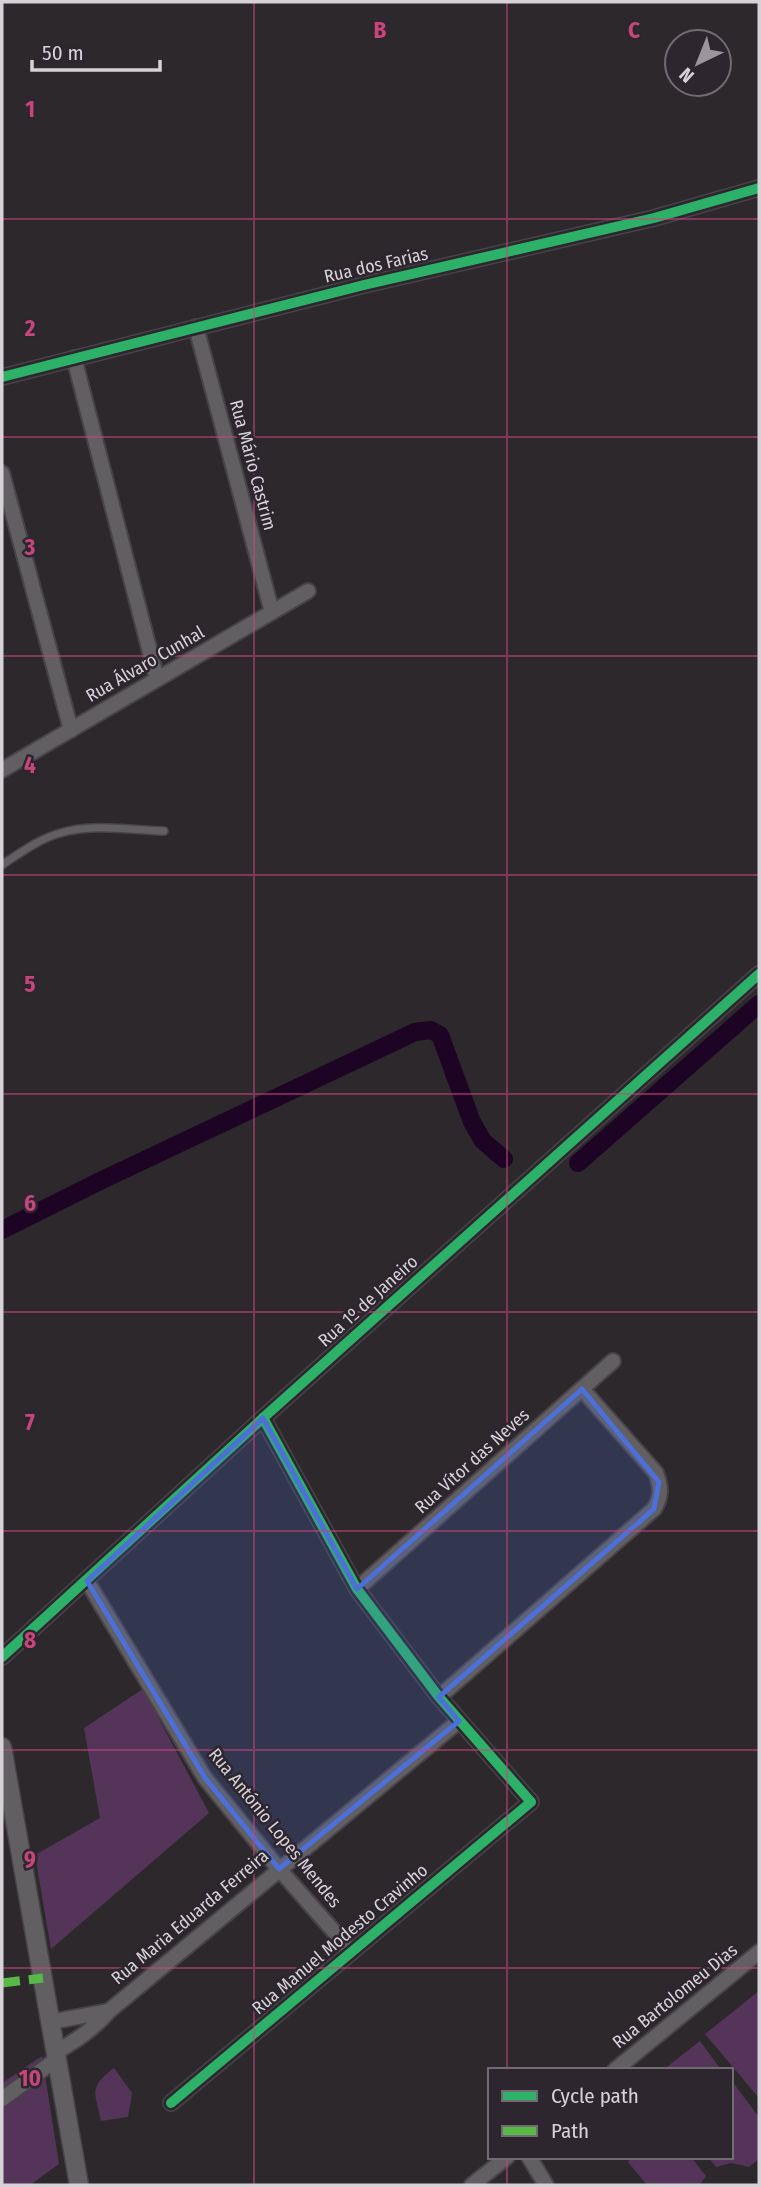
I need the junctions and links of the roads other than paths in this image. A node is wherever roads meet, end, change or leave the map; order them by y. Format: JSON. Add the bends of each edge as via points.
{"nodes":[{"id":1,"x":759,"y":188,"type":"edge"},
{"id":2,"x":196,"y":327,"type":"junction"},
{"id":3,"x":74,"y":358,"type":"junction"},
{"id":4,"x":2,"y":377,"type":"edge"},
{"id":5,"x":2,"y":473,"type":"edge"},
{"id":6,"x":308,"y":591,"type":"dead end"},
{"id":7,"x":272,"y":612,"type":"junction"},
{"id":8,"x":157,"y":680,"type":"junction"},
{"id":9,"x":71,"y":730,"type":"junction"},
{"id":10,"x":2,"y":770,"type":"edge"},
{"id":11,"x":164,"y":831,"type":"dead end"},
{"id":12,"x":2,"y":864,"type":"edge"},
{"id":13,"x":759,"y":974,"type":"edge"},
{"id":14,"x":613,"y":1361,"type":"dead end"},
{"id":15,"x":582,"y":1389,"type":"junction"},
{"id":16,"x":263,"y":1418,"type":"junction"},
{"id":17,"x":87,"y":1581,"type":"junction"},
{"id":18,"x":358,"y":1590,"type":"junction"},
{"id":19,"x":2,"y":1657,"type":"edge"},
{"id":20,"x":439,"y":1697,"type":"junction"},
{"id":21,"x":459,"y":1721,"type":"junction"},
{"id":22,"x":2,"y":1746,"type":"edge"},
{"id":23,"x":279,"y":1868,"type":"junction"},
{"id":24,"x":352,"y":1952,"type":"junction"},
{"id":25,"x":759,"y":1952,"type":"edge"},
{"id":26,"x":109,"y":2011,"type":"junction"},
{"id":27,"x":50,"y":2022,"type":"junction"},
{"id":28,"x":56,"y":2056,"type":"junction"},
{"id":29,"x":617,"y":2068,"type":"edge"},
{"id":30,"x":2,"y":2099,"type":"edge"},
{"id":31,"x":171,"y":2103,"type":"dead end"},
{"id":32,"x":504,"y":2159,"type":"edge"},
{"id":33,"x":530,"y":2159,"type":"edge"},
{"id":34,"x":79,"y":2185,"type":"edge"},
{"id":35,"x":472,"y":2185,"type":"edge"},
{"id":36,"x":546,"y":2185,"type":"edge"}],
"edges":[{"from":1,"to":2,"type":"street","name":"Rua dos Farias","via":[[654,218]]},
{"from":2,"to":3,"type":"street","name":"Rua dos Farias"},
{"from":2,"to":7,"type":"street","name":"Rua Mário Castrim"},
{"from":3,"to":4,"type":"street","name":"Rua dos Farias"},
{"from":3,"to":8,"type":"street"},
{"from":5,"to":9,"type":"street"},
{"from":6,"to":7,"type":"street","name":"Rua Álvaro Cunhal"},
{"from":7,"to":8,"type":"street","name":"Rua Álvaro Cunhal"},
{"from":8,"to":9,"type":"street","name":"Rua Álvaro Cunhal"},
{"from":9,"to":10,"type":"street","name":"Rua Álvaro Cunhal"},
{"from":11,"to":12,"type":"lane","via":[[83,828],[58,833]]},
{"from":13,"to":16,"type":"street","name":"Rua 1º de Janeiro"},
{"from":14,"to":15,"type":"street","name":"Rua Vítor das Neves"},
{"from":15,"to":18,"type":"street","name":"Rua Vítor das Neves"},
{"from":15,"to":20,"type":"street","via":[[651,1465],[659,1482],[658,1502]]},
{"from":16,"to":17,"type":"street","name":"Rua 1º de Janeiro"},
{"from":16,"to":18,"type":"street"},
{"from":17,"to":19,"type":"street","name":"Rua 1º de Janeiro"},
{"from":17,"to":23,"type":"street","name":"Rua António Lopes Mendes","via":[[205,1778]]},
{"from":18,"to":20,"type":"street"},
{"from":20,"to":21,"type":"street"},
{"from":21,"to":23,"type":"street","name":"Rua Maria Eduarda Ferreira"},
{"from":21,"to":24,"type":"street","name":"Rua Manuel Modesto Cravinho","via":[[531,1802]]},
{"from":22,"to":27,"type":"street"},
{"from":23,"to":24,"type":"street","name":"Rua António Lopes Mendes"},
{"from":23,"to":26,"type":"street","name":"Rua Maria Eduarda Ferreira"},
{"from":24,"to":31,"type":"street","name":"Rua Manuel Modesto Cravinho"},
{"from":25,"to":29,"type":"street","name":"Rua Bartolomeu Dias"},
{"from":26,"to":27,"type":"street","name":"Rua Maria Eduarda Ferreira"},
{"from":26,"to":28,"type":"street","name":"Rua Maria Eduarda Ferreira"},
{"from":27,"to":28,"type":"street"},
{"from":28,"to":30,"type":"street","name":"Rua Maria Eduarda Ferreira"},
{"from":28,"to":34,"type":"street"},
{"from":32,"to":35,"type":"street"},
{"from":33,"to":36,"type":"street"}]}
